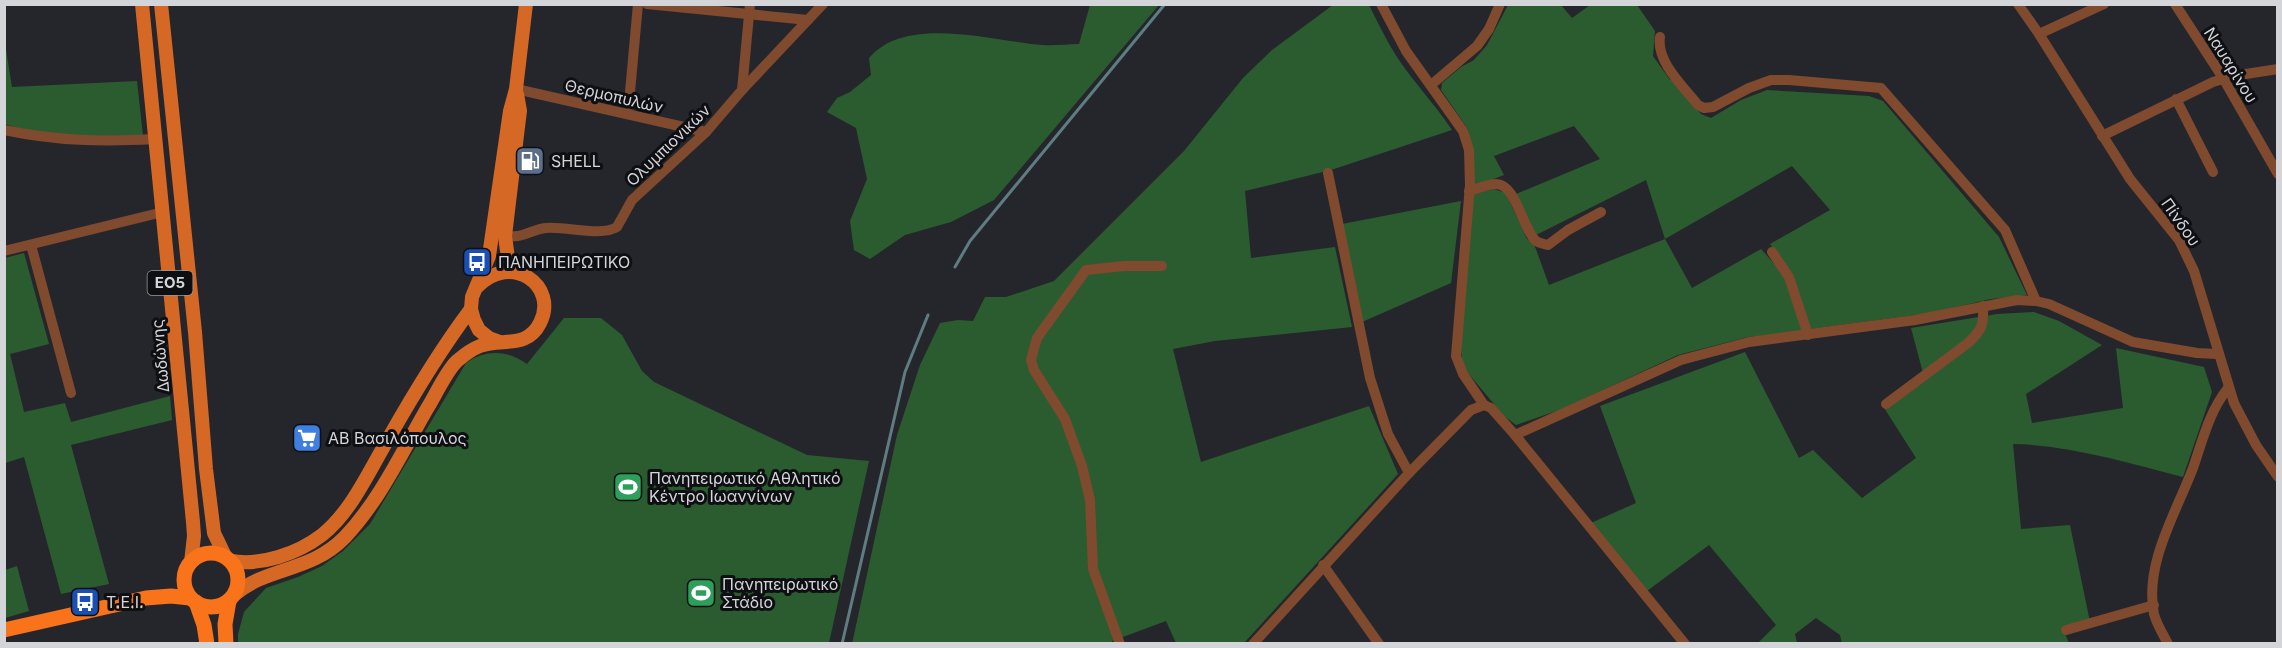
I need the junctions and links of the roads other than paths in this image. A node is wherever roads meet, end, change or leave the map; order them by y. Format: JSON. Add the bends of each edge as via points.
{"nodes":[{"id":1,"x":142,"y":4,"type":"edge"},
{"id":2,"x":161,"y":4,"type":"edge"},
{"id":3,"x":526,"y":4,"type":"edge"},
{"id":4,"x":638,"y":4,"type":"edge"},
{"id":5,"x":647,"y":4,"type":"edge"},
{"id":6,"x":823,"y":4,"type":"edge"},
{"id":7,"x":1381,"y":4,"type":"edge"},
{"id":8,"x":1500,"y":4,"type":"edge"},
{"id":9,"x":2018,"y":4,"type":"edge"},
{"id":10,"x":2104,"y":4,"type":"edge"},
{"id":11,"x":2175,"y":4,"type":"edge"},
{"id":12,"x":750,"y":9,"type":"edge"},
{"id":13,"x":808,"y":20,"type":"junction"},
{"id":14,"x":2039,"y":34,"type":"junction"},
{"id":15,"x":1660,"y":37,"type":"dead end"},
{"id":16,"x":2277,"y":69,"type":"edge"},
{"id":17,"x":2223,"y":78,"type":"junction"},
{"id":18,"x":1431,"y":85,"type":"junction"},
{"id":19,"x":516,"y":89,"type":"junction"},
{"id":20,"x":742,"y":90,"type":"junction"},
{"id":21,"x":2176,"y":99,"type":"junction"},
{"id":22,"x":628,"y":114,"type":"junction"},
{"id":23,"x":4,"y":130,"type":"edge"},
{"id":24,"x":706,"y":132,"type":"junction"},
{"id":25,"x":2102,"y":136,"type":"junction"},
{"id":26,"x":155,"y":138,"type":"junction"},
{"id":27,"x":2213,"y":172,"type":"dead end"},
{"id":28,"x":1328,"y":173,"type":"dead end"},
{"id":29,"x":2277,"y":174,"type":"edge"},
{"id":30,"x":1469,"y":191,"type":"junction"},
{"id":31,"x":163,"y":212,"type":"junction"},
{"id":32,"x":1601,"y":212,"type":"dead end"},
{"id":33,"x":505,"y":236,"type":"junction"},
{"id":34,"x":31,"y":245,"type":"junction"},
{"id":35,"x":4,"y":251,"type":"edge"},
{"id":36,"x":1772,"y":252,"type":"dead end"},
{"id":37,"x":1162,"y":266,"type":"dead end"},
{"id":38,"x":517,"y":272,"type":"junction"},
{"id":39,"x":477,"y":287,"type":"junction"},
{"id":40,"x":2036,"y":301,"type":"junction"},
{"id":41,"x":1983,"y":306,"type":"junction"},
{"id":42,"x":471,"y":309,"type":"junction"},
{"id":43,"x":1808,"y":335,"type":"junction"},
{"id":44,"x":500,"y":342,"type":"junction"},
{"id":45,"x":2217,"y":354,"type":"junction"},
{"id":46,"x":2228,"y":388,"type":"junction"},
{"id":47,"x":71,"y":393,"type":"dead end"},
{"id":48,"x":1886,"y":404,"type":"dead end"},
{"id":49,"x":1484,"y":405,"type":"junction"},
{"id":50,"x":1515,"y":435,"type":"junction"},
{"id":51,"x":1409,"y":473,"type":"junction"},
{"id":52,"x":2277,"y":477,"type":"edge"},
{"id":53,"x":228,"y":559,"type":"junction"},
{"id":54,"x":1323,"y":565,"type":"junction"},
{"id":55,"x":188,"y":566,"type":"junction"},
{"id":56,"x":146,"y":598,"type":"junction"},
{"id":57,"x":231,"y":598,"type":"junction"},
{"id":58,"x":193,"y":600,"type":"junction"},
{"id":59,"x":2154,"y":605,"type":"junction"},
{"id":60,"x":4,"y":630,"type":"edge"},
{"id":61,"x":2066,"y":630,"type":"dead end"},
{"id":62,"x":207,"y":644,"type":"edge"},
{"id":63,"x":226,"y":644,"type":"edge"},
{"id":64,"x":1119,"y":644,"type":"edge"},
{"id":65,"x":1253,"y":644,"type":"edge"},
{"id":66,"x":1379,"y":644,"type":"edge"},
{"id":67,"x":1685,"y":644,"type":"edge"},
{"id":68,"x":2168,"y":644,"type":"edge"}],
"edges":[{"from":1,"to":26,"type":"main road","name":"Δωδώνης","number":"ΕΟ5"},
{"from":2,"to":53,"type":"main road","number":"ΕΟ5","via":[[206,468],[214,533]]},
{"from":3,"to":19,"type":"main road"},
{"from":4,"to":22,"type":"street"},
{"from":5,"to":12,"type":"street"},
{"from":6,"to":13,"type":"street","name":"Ολυμπιονικών"},
{"from":7,"to":18,"type":"street","via":[[1401,43]]},
{"from":8,"to":18,"type":"street","via":[[1477,46]]},
{"from":9,"to":14,"type":"street","name":"Πίνδου"},
{"from":10,"to":14,"type":"street"},
{"from":11,"to":17,"type":"street","name":"Ναυαρίνου"},
{"from":12,"to":13,"type":"street"},
{"from":12,"to":20,"type":"street"},
{"from":13,"to":20,"type":"street","name":"Ολυμπιονικών"},
{"from":14,"to":25,"type":"street","name":"Πίνδου"},
{"from":15,"to":40,"type":"street","via":[[1666,62],[1704,108],[1765,81],[1884,90],[2005,230]]},
{"from":16,"to":17,"type":"street"},
{"from":17,"to":21,"type":"street"},
{"from":17,"to":29,"type":"street","name":"Ναυαρίνου"},
{"from":18,"to":30,"type":"street","via":[[1467,140]]},
{"from":19,"to":22,"type":"street","name":"Θερμοπυλών"},
{"from":19,"to":33,"type":"main road","via":[[519,127]]},
{"from":19,"to":39,"type":"main road","via":[[489,256]]},
{"from":20,"to":24,"type":"street","name":"Ολυμπιονικών"},
{"from":21,"to":25,"type":"street"},
{"from":21,"to":27,"type":"street"},
{"from":22,"to":24,"type":"street","name":"Θερμοπυλών"},
{"from":23,"to":26,"type":"street","via":[[57,140]]},
{"from":24,"to":33,"type":"street","name":"Ολυμπιονικών","via":[[633,200],[614,229],[545,229],[526,236]]},
{"from":25,"to":45,"type":"street","name":"Πίνδου","via":[[2179,240],[2194,271]]},
{"from":26,"to":31,"type":"main road","name":"Δωδώνης","number":"ΕΟ5"},
{"from":28,"to":51,"type":"street","via":[[1370,378],[1388,434]]},
{"from":30,"to":32,"type":"street","via":[[1496,183],[1505,186],[1536,242],[1548,245]]},
{"from":30,"to":49,"type":"street","via":[[1456,356]]},
{"from":31,"to":34,"type":"street"},
{"from":31,"to":55,"type":"main road","name":"Δωδώνης","number":"ΕΟ5","via":[[194,536]]},
{"from":33,"to":38,"type":"main road","via":[[508,258]]},
{"from":34,"to":35,"type":"street"},
{"from":34,"to":47,"type":"street"},
{"from":36,"to":43,"type":"street","via":[[1789,277]]},
{"from":37,"to":64,"type":"street","via":[[1086,270],[1037,338],[1031,354],[1034,370],[1065,419],[1082,466],[1090,500],[1093,569]]},
{"from":38,"to":39,"type":"main road","via":[[495,273]]},
{"from":38,"to":44,"type":"main road","via":[[537,286],[543,297],[543,315],[525,339]]},
{"from":39,"to":42,"type":"main road"},
{"from":40,"to":41,"type":"street"},
{"from":40,"to":45,"type":"street","via":[[2133,342]]},
{"from":41,"to":43,"type":"street"},
{"from":41,"to":48,"type":"street","via":[[1980,331]]},
{"from":42,"to":44,"type":"main road","via":[[479,330]]},
{"from":42,"to":53,"type":"main road","via":[[421,382],[354,498],[333,524],[309,544],[284,555],[250,562]]},
{"from":43,"to":50,"type":"street","via":[[1749,342],[1681,360]]},
{"from":44,"to":57,"type":"main road","via":[[480,346],[455,362],[370,504],[344,537],[315,559],[254,581]]},
{"from":45,"to":46,"type":"street","name":"Πίνδου"},
{"from":46,"to":52,"type":"street","name":"Πίνδου","via":[[2248,433]]},
{"from":46,"to":59,"type":"street","via":[[2209,418],[2164,539],[2156,566]]},
{"from":49,"to":50,"type":"street"},
{"from":49,"to":51,"type":"street","via":[[1471,410]]},
{"from":50,"to":67,"type":"street"},
{"from":51,"to":54,"type":"street"},
{"from":53,"to":55,"type":"highway","via":[[211,553],[196,557]]},
{"from":53,"to":57,"type":"highway","number":"ΕΟ5","via":[[238,574],[237,589]]},
{"from":54,"to":65,"type":"street"},
{"from":54,"to":66,"type":"street"},
{"from":55,"to":56,"type":"highway","via":[[169,587]]},
{"from":55,"to":58,"type":"highway","number":"ΕΟ5","via":[[184,585]]},
{"from":56,"to":58,"type":"highway","via":[[171,596]]},
{"from":56,"to":60,"type":"highway"},
{"from":57,"to":58,"type":"highway","via":[[216,607],[202,606]]},
{"from":57,"to":63,"type":"highway","number":"ΕΟ5","via":[[225,624]]},
{"from":58,"to":62,"type":"highway","number":"ΕΟ5"},
{"from":59,"to":61,"type":"street"},
{"from":59,"to":68,"type":"street"}]}
